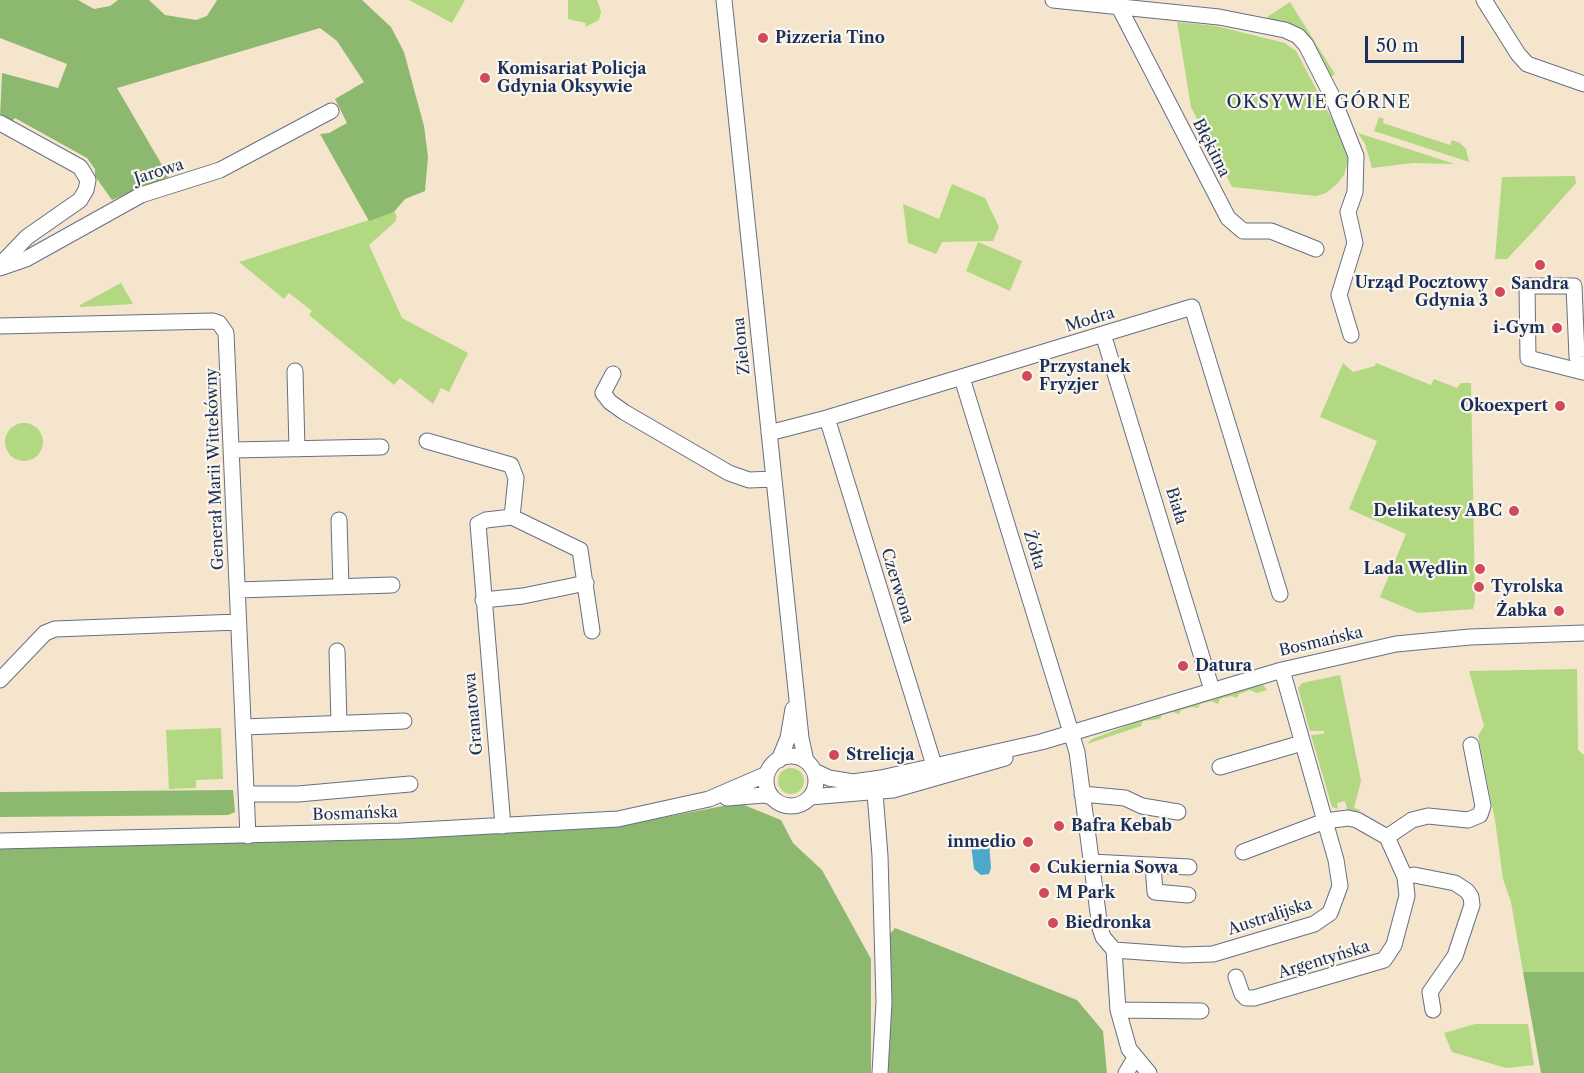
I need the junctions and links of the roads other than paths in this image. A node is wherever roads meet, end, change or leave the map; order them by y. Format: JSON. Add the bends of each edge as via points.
{"nodes":[{"id":1,"x":724,"y":0,"type":"edge"},
{"id":2,"x":1053,"y":0,"type":"edge"},
{"id":3,"x":1484,"y":0,"type":"edge"},
{"id":4,"x":1119,"y":7,"type":"junction"},
{"id":5,"x":1584,"y":84,"type":"edge"},
{"id":6,"x":331,"y":111,"type":"dead end"},
{"id":7,"x":0,"y":123,"type":"edge"},
{"id":8,"x":1316,"y":249,"type":"dead end"},
{"id":9,"x":0,"y":267,"type":"edge"},
{"id":10,"x":0,"y":326,"type":"edge"},
{"id":11,"x":1104,"y":334,"type":"junction"},
{"id":12,"x":1351,"y":335,"type":"dead end"},
{"id":13,"x":1581,"y":367,"type":"edge"},
{"id":14,"x":295,"y":371,"type":"dead end"},
{"id":15,"x":613,"y":374,"type":"dead end"},
{"id":16,"x":962,"y":378,"type":"junction"},
{"id":17,"x":827,"y":418,"type":"junction"},
{"id":18,"x":769,"y":433,"type":"junction"},
{"id":19,"x":427,"y":441,"type":"dead end"},
{"id":20,"x":381,"y":447,"type":"dead end"},
{"id":21,"x":297,"y":449,"type":"junction"},
{"id":22,"x":232,"y":450,"type":"junction"},
{"id":23,"x":774,"y":479,"type":"junction"},
{"id":24,"x":512,"y":517,"type":"junction"},
{"id":25,"x":339,"y":520,"type":"dead end"},
{"id":26,"x":586,"y":584,"type":"junction"},
{"id":27,"x":392,"y":585,"type":"dead end"},
{"id":28,"x":341,"y":587,"type":"junction"},
{"id":29,"x":237,"y":590,"type":"junction"},
{"id":30,"x":1280,"y":594,"type":"dead end"},
{"id":31,"x":483,"y":600,"type":"junction"},
{"id":32,"x":238,"y":622,"type":"junction"},
{"id":33,"x":592,"y":631,"type":"dead end"},
{"id":34,"x":1584,"y":633,"type":"edge"},
{"id":35,"x":337,"y":651,"type":"dead end"},
{"id":36,"x":1282,"y":670,"type":"junction"},
{"id":37,"x":0,"y":680,"type":"edge"},
{"id":38,"x":796,"y":689,"type":"junction"},
{"id":39,"x":1212,"y":690,"type":"junction"},
{"id":40,"x":404,"y":721,"type":"dead end"},
{"id":41,"x":339,"y":723,"type":"junction"},
{"id":42,"x":243,"y":727,"type":"junction"},
{"id":43,"x":1072,"y":733,"type":"junction"},
{"id":44,"x":1041,"y":742,"type":"junction"},
{"id":45,"x":1302,"y":743,"type":"junction"},
{"id":46,"x":1471,"y":745,"type":"dead end"},
{"id":47,"x":779,"y":760,"type":"junction"},
{"id":48,"x":934,"y":765,"type":"junction"},
{"id":49,"x":810,"y":766,"type":"junction"},
{"id":50,"x":1220,"y":767,"type":"dead end"},
{"id":51,"x":767,"y":774,"type":"junction"},
{"id":52,"x":410,"y":784,"type":"dead end"},
{"id":53,"x":874,"y":793,"type":"junction"},
{"id":54,"x":246,"y":794,"type":"junction"},
{"id":55,"x":1082,"y":794,"type":"junction"},
{"id":56,"x":772,"y":797,"type":"junction"},
{"id":57,"x":810,"y":798,"type":"junction"},
{"id":58,"x":709,"y":799,"type":"junction"},
{"id":59,"x":1178,"y":812,"type":"dead end"},
{"id":60,"x":1325,"y":821,"type":"junction"},
{"id":61,"x":502,"y":826,"type":"junction"},
{"id":62,"x":248,"y":836,"type":"junction"},
{"id":63,"x":1387,"y":837,"type":"junction"},
{"id":64,"x":0,"y":841,"type":"edge"},
{"id":65,"x":1244,"y":852,"type":"dead end"},
{"id":66,"x":1091,"y":862,"type":"junction"},
{"id":67,"x":1153,"y":865,"type":"junction"},
{"id":68,"x":1189,"y":867,"type":"dead end"},
{"id":69,"x":1405,"y":878,"type":"junction"},
{"id":70,"x":1188,"y":895,"type":"dead end"},
{"id":71,"x":1114,"y":950,"type":"junction"},
{"id":72,"x":1236,"y":977,"type":"dead end"},
{"id":73,"x":1118,"y":1010,"type":"junction"},
{"id":74,"x":1432,"y":1010,"type":"dead end"},
{"id":75,"x":1201,"y":1011,"type":"dead end"},
{"id":76,"x":1135,"y":1058,"type":"junction"},
{"id":77,"x":880,"y":1073,"type":"edge"},
{"id":78,"x":1126,"y":1073,"type":"edge"},
{"id":79,"x":1149,"y":1073,"type":"edge"}],
"edges":[{"from":1,"to":18,"type":"street","name":"Zielona"},
{"from":2,"to":4,"type":"street"},
{"from":3,"to":5,"type":"street","via":[[1527,64]]},
{"from":4,"to":8,"type":"street","name":"Błękitna","via":[[1228,218],[1243,231],[1271,231]]},
{"from":4,"to":12,"type":"street","via":[[1219,17],[1285,30],[1306,45],[1352,141],[1358,172],[1348,219],[1354,243],[1339,295]]},
{"from":6,"to":9,"type":"street","name":"Jarowa","via":[[220,170],[141,195],[26,259]]},
{"from":7,"to":9,"type":"street","via":[[80,167],[88,180],[80,200],[27,237]]},
{"from":10,"to":22,"type":"street","name":"Generał Marii Wittekówny","via":[[173,320],[219,323],[228,343]]},
{"from":11,"to":16,"type":"street","name":"Modra"},
{"from":11,"to":30,"type":"street","name":"Modra","via":[[1192,307]]},
{"from":11,"to":39,"type":"street","name":"Biała"},
{"from":13,"to":13,"type":"street","via":[[1574,286],[1527,286],[1528,358]]},
{"from":14,"to":21,"type":"street"},
{"from":15,"to":23,"type":"street","via":[[603,393],[624,412],[729,473],[749,480]]},
{"from":16,"to":17,"type":"street","name":"Modra"},
{"from":16,"to":43,"type":"street","name":"Żółta"},
{"from":17,"to":18,"type":"street","name":"Modra"},
{"from":17,"to":48,"type":"street","name":"Czerwona"},
{"from":18,"to":23,"type":"street","name":"Zielona"},
{"from":19,"to":24,"type":"street","via":[[511,465],[516,478]]},
{"from":20,"to":21,"type":"street"},
{"from":21,"to":22,"type":"street"},
{"from":22,"to":29,"type":"street","name":"Generał Marii Wittekówny"},
{"from":23,"to":38,"type":"street","name":"Zielona"},
{"from":24,"to":26,"type":"street","via":[[580,550]]},
{"from":24,"to":31,"type":"street","name":"Granatowa","via":[[478,524]]},
{"from":25,"to":28,"type":"street"},
{"from":26,"to":31,"type":"street"},
{"from":26,"to":33,"type":"street"},
{"from":27,"to":28,"type":"street"},
{"from":28,"to":29,"type":"street"},
{"from":29,"to":32,"type":"street","name":"Generał Marii Wittekówny"},
{"from":31,"to":61,"type":"street","name":"Granatowa"},
{"from":32,"to":37,"type":"street","via":[[55,629],[39,639]]},
{"from":32,"to":42,"type":"street","name":"Generał Marii Wittekówny"},
{"from":34,"to":36,"type":"street","name":"Bosmańska","via":[[1396,644]]},
{"from":35,"to":41,"type":"street"},
{"from":36,"to":39,"type":"street","name":"Bosmańska"},
{"from":36,"to":45,"type":"street","name":"Australijska"},
{"from":38,"to":47,"type":"street","name":"Zielona","via":[[788,738]]},
{"from":38,"to":49,"type":"street","name":"Zielona"},
{"from":39,"to":43,"type":"street","name":"Bosmańska"},
{"from":40,"to":41,"type":"street"},
{"from":41,"to":42,"type":"street"},
{"from":42,"to":54,"type":"street","name":"Generał Marii Wittekówny"},
{"from":43,"to":44,"type":"street","name":"Bosmańska"},
{"from":43,"to":55,"type":"street"},
{"from":44,"to":48,"type":"street","name":"Bosmańska"},
{"from":44,"to":53,"type":"street","name":"Bosmańska","via":[[963,771]]},
{"from":45,"to":50,"type":"street"},
{"from":45,"to":60,"type":"street","name":"Australijska"},
{"from":46,"to":63,"type":"street","via":[[1483,806],[1480,815],[1468,820],[1428,816],[1412,820]]},
{"from":47,"to":49,"type":"street","via":[[792,756]]},
{"from":47,"to":51,"type":"street"},
{"from":48,"to":49,"type":"street","name":"Bosmańska","via":[[853,782],[829,778]]},
{"from":49,"to":57,"type":"street","via":[[816,782]]},
{"from":51,"to":56,"type":"street"},
{"from":51,"to":58,"type":"street","name":"Bosmańska"},
{"from":52,"to":54,"type":"street","via":[[298,794]]},
{"from":53,"to":57,"type":"street","name":"Bosmańska"},
{"from":53,"to":77,"type":"street","via":[[884,1002]]},
{"from":54,"to":62,"type":"street","name":"Generał Marii Wittekówny"},
{"from":55,"to":59,"type":"street","via":[[1125,798],[1142,806]]},
{"from":55,"to":66,"type":"street"},
{"from":56,"to":57,"type":"street","via":[[791,806]]},
{"from":56,"to":58,"type":"street","name":"Bosmańska"},
{"from":58,"to":61,"type":"street","name":"Bosmańska","via":[[618,819]]},
{"from":60,"to":63,"type":"street","via":[[1358,820]]},
{"from":60,"to":65,"type":"street"},
{"from":60,"to":71,"type":"street","name":"Australijska","via":[[1340,886],[1334,906],[1324,919],[1213,954]]},
{"from":61,"to":62,"type":"street","name":"Bosmańska"},
{"from":62,"to":64,"type":"street","name":"Bosmańska"},
{"from":63,"to":69,"type":"street","name":"Argentyńska"},
{"from":66,"to":67,"type":"street"},
{"from":66,"to":71,"type":"street","via":[[1100,928]]},
{"from":67,"to":68,"type":"street"},
{"from":67,"to":70,"type":"street","via":[[1155,892]]},
{"from":69,"to":72,"type":"street","name":"Argentyńska","via":[[1407,896],[1394,945],[1384,960],[1254,998],[1242,994]]},
{"from":69,"to":74,"type":"street","via":[[1414,875],[1455,883],[1467,891],[1472,906],[1455,956],[1430,992]]},
{"from":71,"to":73,"type":"street"},
{"from":73,"to":75,"type":"street"},
{"from":73,"to":76,"type":"street"},
{"from":76,"to":78,"type":"street"},
{"from":76,"to":79,"type":"street"}]}
